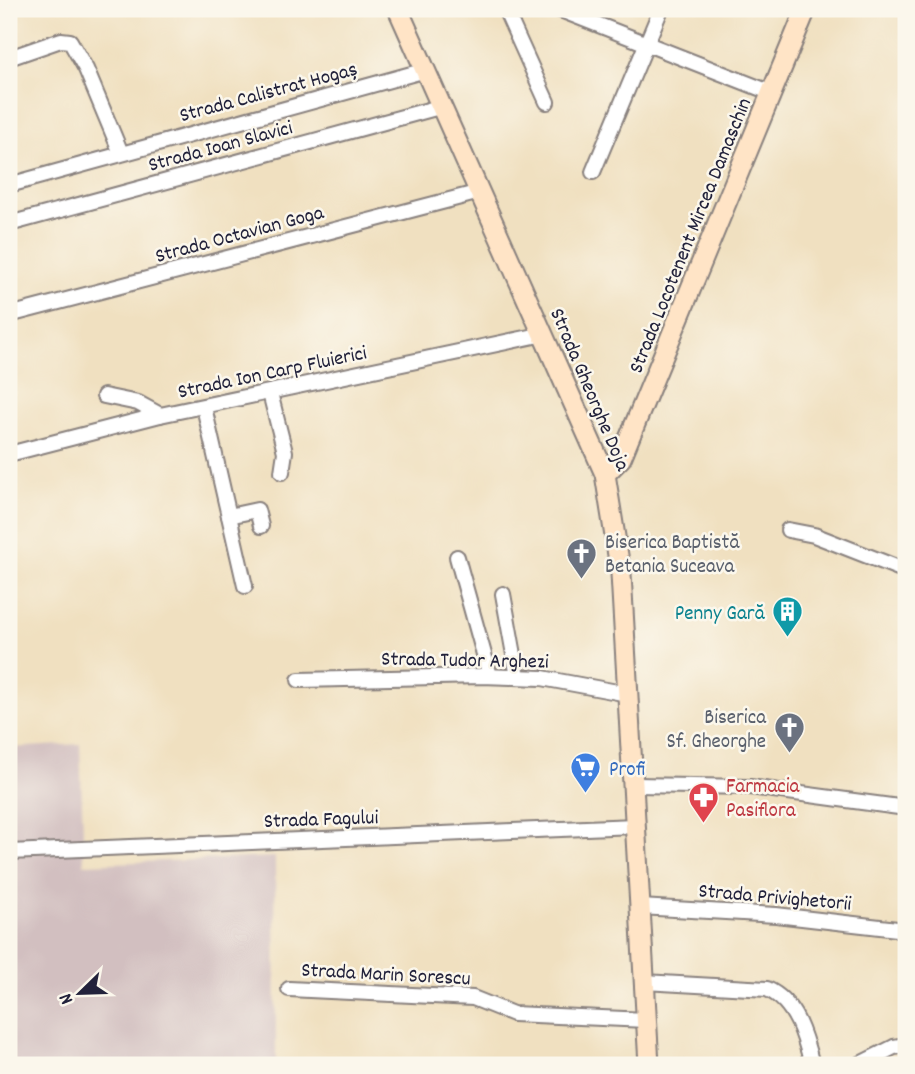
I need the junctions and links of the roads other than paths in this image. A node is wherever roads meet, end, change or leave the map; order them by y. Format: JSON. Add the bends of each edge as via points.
{"nodes":[{"id":1,"x":398,"y":9,"type":"edge"},
{"id":2,"x":505,"y":9,"type":"edge"},
{"id":3,"x":558,"y":9,"type":"edge"},
{"id":4,"x":662,"y":9,"type":"edge"},
{"id":5,"x":806,"y":9,"type":"edge"},
{"id":6,"x":646,"y":46,"type":"junction"},
{"id":7,"x":9,"y":58,"type":"edge"},
{"id":8,"x":426,"y":70,"type":"junction"},
{"id":9,"x":772,"y":93,"type":"junction"},
{"id":10,"x":547,"y":102,"type":"dead end"},
{"id":11,"x":443,"y":106,"type":"junction"},
{"id":12,"x":121,"y":153,"type":"junction"},
{"id":13,"x":593,"y":172,"type":"dead end"},
{"id":14,"x":9,"y":184,"type":"edge"},
{"id":15,"x":480,"y":192,"type":"junction"},
{"id":16,"x":9,"y":224,"type":"edge"},
{"id":17,"x":9,"y":316,"type":"edge"},
{"id":18,"x":544,"y":334,"type":"junction"},
{"id":19,"x":270,"y":393,"type":"junction"},
{"id":20,"x":103,"y":396,"type":"dead end"},
{"id":21,"x":204,"y":407,"type":"junction"},
{"id":22,"x":160,"y":415,"type":"junction"},
{"id":23,"x":9,"y":454,"type":"edge"},
{"id":24,"x":282,"y":472,"type":"dead end"},
{"id":25,"x":606,"y":474,"type":"junction"},
{"id":26,"x":229,"y":516,"type":"junction"},
{"id":27,"x":261,"y":526,"type":"dead end"},
{"id":28,"x":788,"y":530,"type":"dead end"},
{"id":29,"x":457,"y":556,"type":"dead end"},
{"id":30,"x":906,"y":571,"type":"edge"},
{"id":31,"x":245,"y":586,"type":"dead end"},
{"id":32,"x":503,"y":594,"type":"dead end"},
{"id":33,"x":490,"y":676,"type":"junction"},
{"id":34,"x":518,"y":677,"type":"junction"},
{"id":35,"x":299,"y":680,"type":"dead end"},
{"id":36,"x":628,"y":694,"type":"junction"},
{"id":37,"x":635,"y":785,"type":"junction"},
{"id":38,"x":906,"y":808,"type":"edge"},
{"id":39,"x":635,"y":825,"type":"junction"},
{"id":40,"x":9,"y":852,"type":"edge"},
{"id":41,"x":640,"y":907,"type":"junction"},
{"id":42,"x":906,"y":930,"type":"edge"},
{"id":43,"x":644,"y":982,"type":"junction"},
{"id":44,"x":289,"y":989,"type":"dead end"},
{"id":45,"x":646,"y":1020,"type":"junction"},
{"id":46,"x":906,"y":1045,"type":"edge"},
{"id":47,"x":649,"y":1065,"type":"edge"},
{"id":48,"x":812,"y":1065,"type":"edge"},
{"id":49,"x":858,"y":1065,"type":"edge"}],
"edges":[{"from":1,"to":8,"type":"main road","name":"Strada Gheorghe Doja"},
{"from":2,"to":10,"type":"street"},
{"from":3,"to":6,"type":"street"},
{"from":4,"to":6,"type":"street"},
{"from":5,"to":9,"type":"main road","name":"Strada Locotenent Mircea Damaschin"},
{"from":6,"to":9,"type":"street"},
{"from":6,"to":13,"type":"street"},
{"from":7,"to":12,"type":"street","via":[[70,41]]},
{"from":8,"to":11,"type":"main road","name":"Strada Gheorghe Doja"},
{"from":8,"to":12,"type":"street","name":"Strada Calistrat Hogaș"},
{"from":9,"to":25,"type":"main road","name":"Strada Locotenent Mircea Damaschin","via":[[621,458]]},
{"from":11,"to":15,"type":"main road","name":"Strada Gheorghe Doja"},
{"from":11,"to":16,"type":"street","name":"Strada Ioan Slavici"},
{"from":12,"to":14,"type":"street","name":"Strada Calistrat Hogaș"},
{"from":15,"to":17,"type":"street","name":"Strada Octavian Goga"},
{"from":15,"to":18,"type":"main road","name":"Strada Gheorghe Doja"},
{"from":18,"to":19,"type":"street","name":"Strada Ion Carp Fluierici"},
{"from":18,"to":25,"type":"main road","name":"Strada Gheorghe Doja"},
{"from":19,"to":21,"type":"street","name":"Strada Ion Carp Fluierici"},
{"from":19,"to":24,"type":"street","via":[[285,452]]},
{"from":20,"to":22,"type":"street","via":[[138,403]]},
{"from":21,"to":22,"type":"street","name":"Strada Ion Carp Fluierici"},
{"from":21,"to":26,"type":"street"},
{"from":22,"to":23,"type":"street","name":"Strada Ion Carp Fluierici"},
{"from":25,"to":36,"type":"main road","name":"Strada Gheorghe Doja","via":[[618,542]]},
{"from":26,"to":27,"type":"street","via":[[257,510]]},
{"from":26,"to":31,"type":"street"},
{"from":28,"to":30,"type":"street","via":[[814,535]]},
{"from":29,"to":33,"type":"street"},
{"from":32,"to":34,"type":"street"},
{"from":33,"to":34,"type":"street","name":"Strada Tudor Arghezi"},
{"from":33,"to":35,"type":"street","name":"Strada Tudor Arghezi"},
{"from":34,"to":36,"type":"street","name":"Strada Tudor Arghezi"},
{"from":36,"to":37,"type":"main road","name":"Strada Gheorghe Doja"},
{"from":37,"to":38,"type":"street","via":[[750,787]]},
{"from":37,"to":39,"type":"main road","name":"Strada Gheorghe Doja"},
{"from":39,"to":40,"type":"street","name":"Strada Fagului"},
{"from":39,"to":41,"type":"main road","name":"Strada Gheorghe Doja"},
{"from":41,"to":42,"type":"street","name":"Strada Privighetorii","via":[[776,915]]},
{"from":41,"to":43,"type":"main road","name":"Strada Gheorghe Doja"},
{"from":43,"to":45,"type":"main road","name":"Strada Gheorghe Doja"},
{"from":43,"to":48,"type":"street","via":[[767,989],[778,994],[801,1028]]},
{"from":44,"to":45,"type":"street","name":"Strada Marin Sorescu","via":[[473,998],[513,1014]]},
{"from":45,"to":47,"type":"main road","name":"Strada Gheorghe Doja"},
{"from":46,"to":49,"type":"street"}]}
